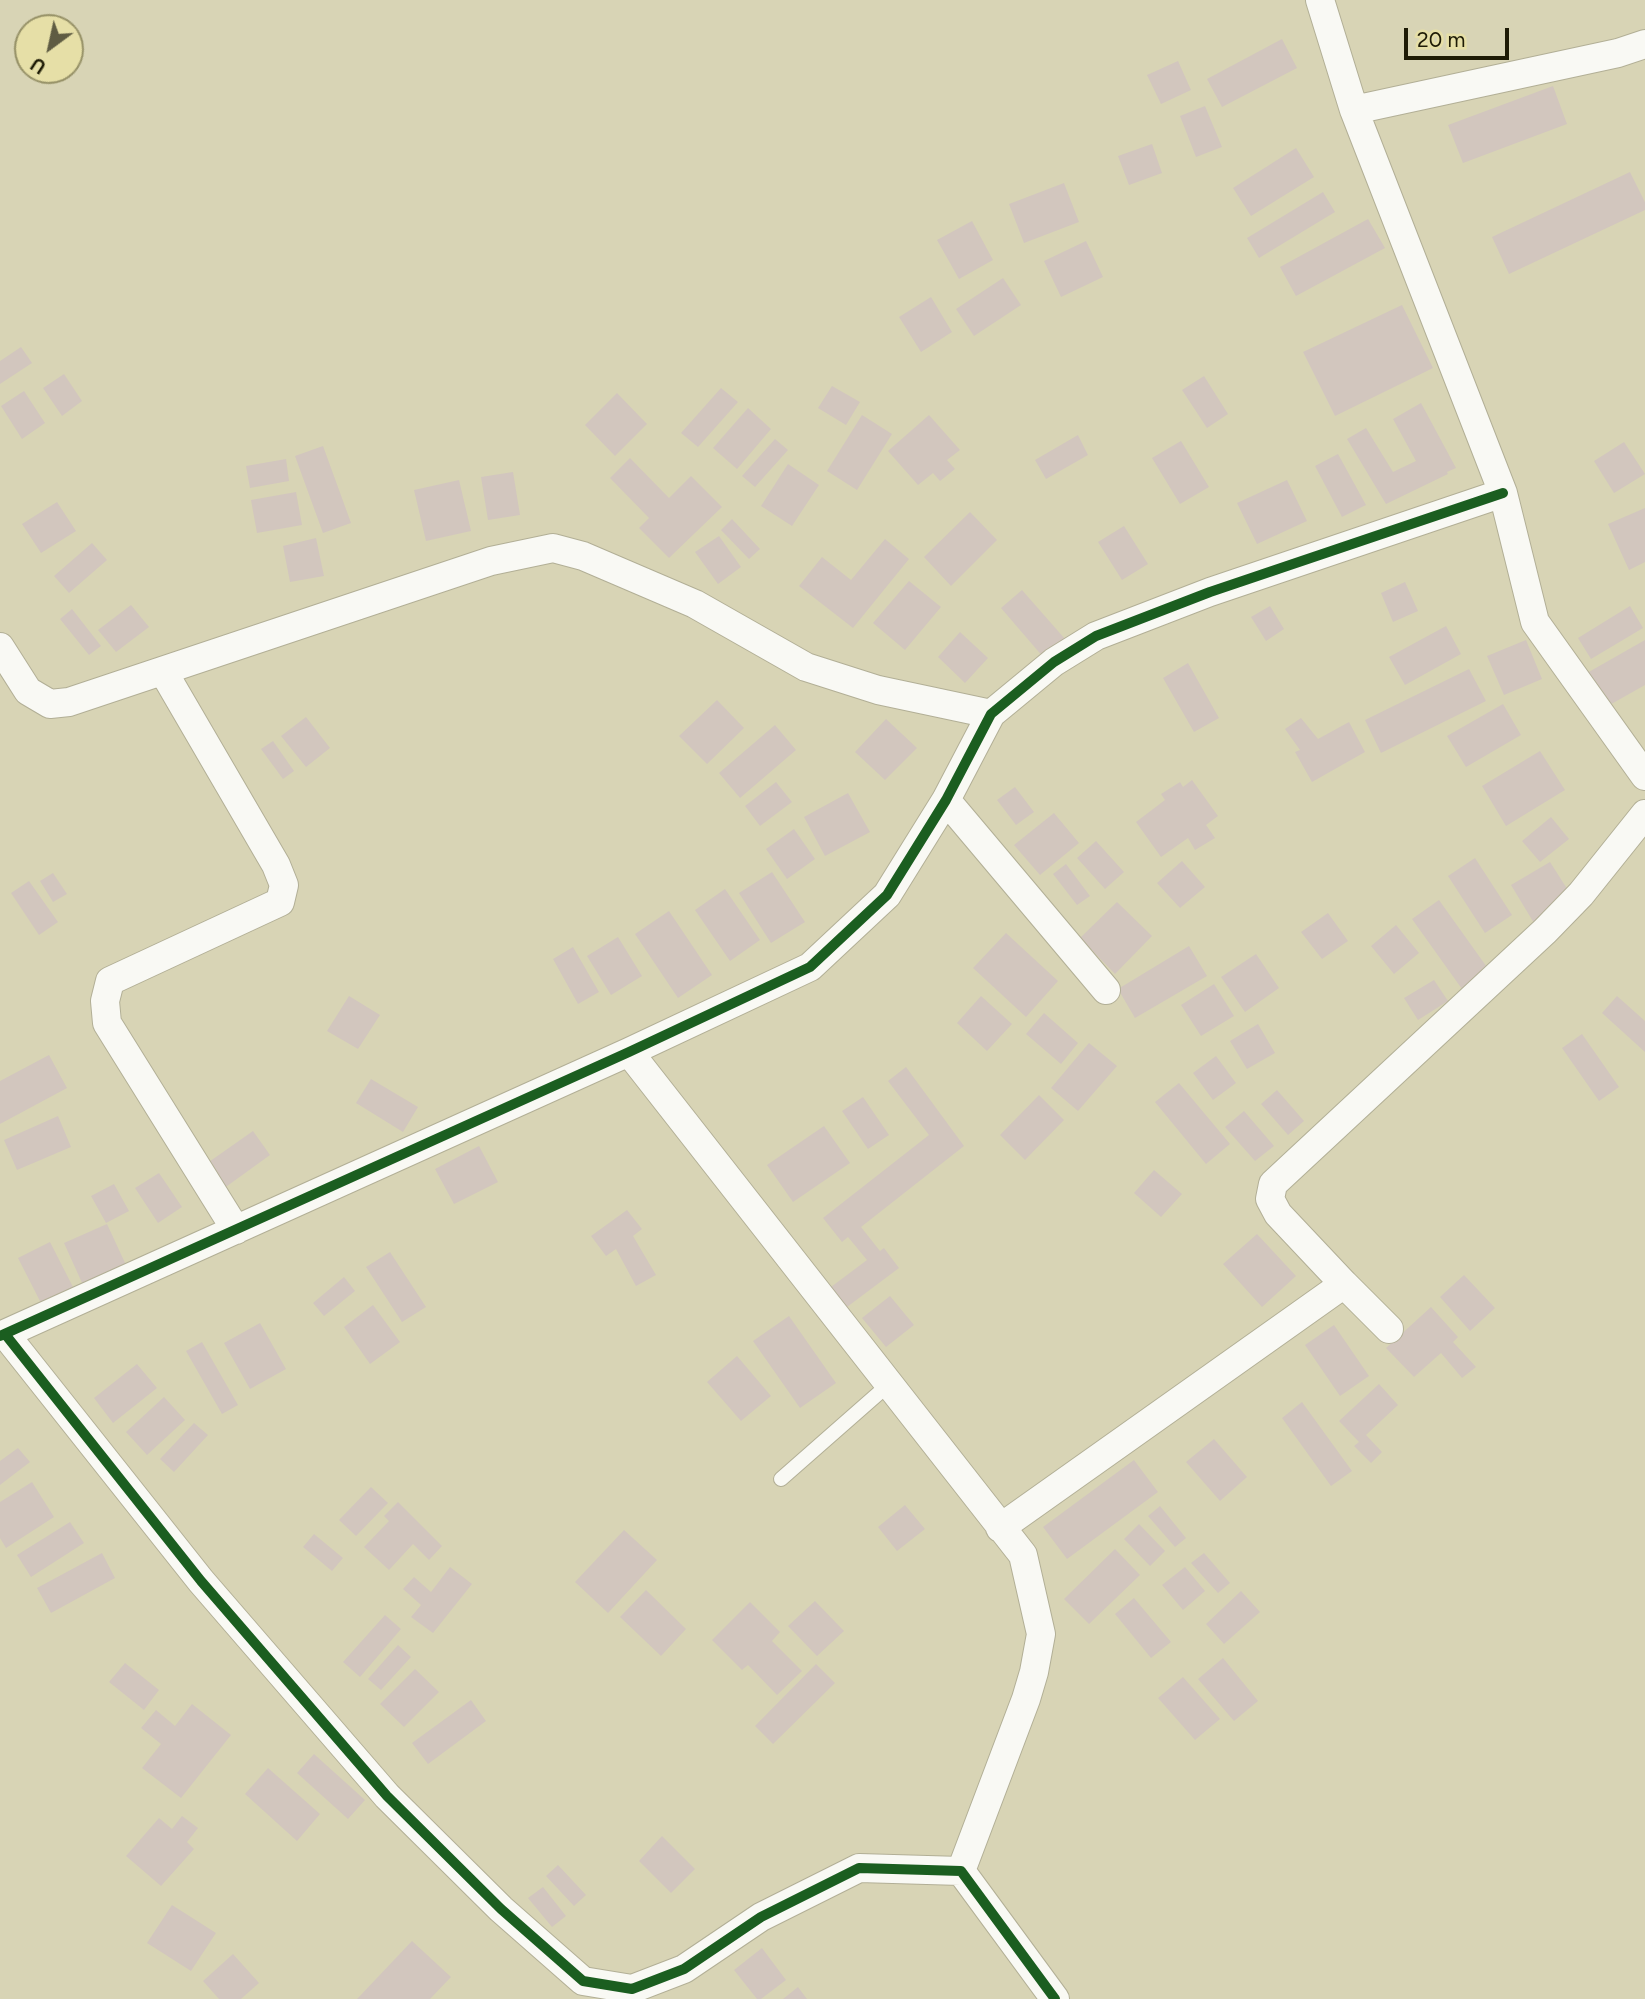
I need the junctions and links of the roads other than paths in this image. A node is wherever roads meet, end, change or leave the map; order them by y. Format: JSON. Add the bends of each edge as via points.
{"nodes":[{"id":1,"x":1320,"y":0,"type":"edge"},
{"id":2,"x":1645,"y":44,"type":"edge"},
{"id":3,"x":1354,"y":110,"type":"junction"},
{"id":4,"x":1503,"y":493,"type":"junction"},
{"id":5,"x":0,"y":647,"type":"edge"},
{"id":6,"x":163,"y":671,"type":"junction"},
{"id":7,"x":991,"y":714,"type":"junction"},
{"id":8,"x":1645,"y":776,"type":"edge"},
{"id":9,"x":946,"y":800,"type":"junction"},
{"id":10,"x":1645,"y":814,"type":"edge"},
{"id":11,"x":1106,"y":990,"type":"dead end"},
{"id":12,"x":629,"y":1052,"type":"junction"},
{"id":13,"x":236,"y":1230,"type":"junction"},
{"id":14,"x":1344,"y":1284,"type":"junction"},
{"id":15,"x":1389,"y":1329,"type":"dead end"},
{"id":16,"x":3,"y":1335,"type":"edge"},
{"id":17,"x":888,"y":1385,"type":"junction"},
{"id":18,"x":780,"y":1479,"type":"dead end"},
{"id":19,"x":1000,"y":1528,"type":"junction"},
{"id":20,"x":961,"y":1871,"type":"junction"},
{"id":21,"x":1055,"y":1999,"type":"edge"}],
"edges":[{"from":1,"to":3,"type":"street"},
{"from":2,"to":3,"type":"street"},
{"from":3,"to":4,"type":"street"},
{"from":4,"to":7,"type":"street","via":[[1210,592],[1096,636],[1054,662]]},
{"from":4,"to":8,"type":"street","via":[[1535,622]]},
{"from":5,"to":6,"type":"street","via":[[28,691],[50,704]]},
{"from":6,"to":7,"type":"street","via":[[491,561],[553,548],[583,556],[695,604],[806,667],[878,690]]},
{"from":6,"to":13,"type":"street","via":[[284,885],[279,902],[110,981],[105,1001],[107,1023]]},
{"from":7,"to":9,"type":"street"},
{"from":9,"to":11,"type":"street"},
{"from":9,"to":12,"type":"street","via":[[887,895],[810,967]]},
{"from":10,"to":14,"type":"street","via":[[1545,932],[1273,1184],[1270,1199],[1278,1214]]},
{"from":12,"to":13,"type":"street"},
{"from":12,"to":17,"type":"street"},
{"from":13,"to":16,"type":"street"},
{"from":14,"to":15,"type":"street"},
{"from":14,"to":19,"type":"street"},
{"from":16,"to":20,"type":"street","via":[[201,1581],[387,1796],[501,1909],[583,1981],[632,1989],[684,1969],[761,1917],[859,1868]]},
{"from":17,"to":18,"type":"lane"},
{"from":17,"to":19,"type":"street"},
{"from":19,"to":20,"type":"street","via":[[1023,1555],[1041,1634],[1026,1699]]},
{"from":20,"to":21,"type":"street"}]}
